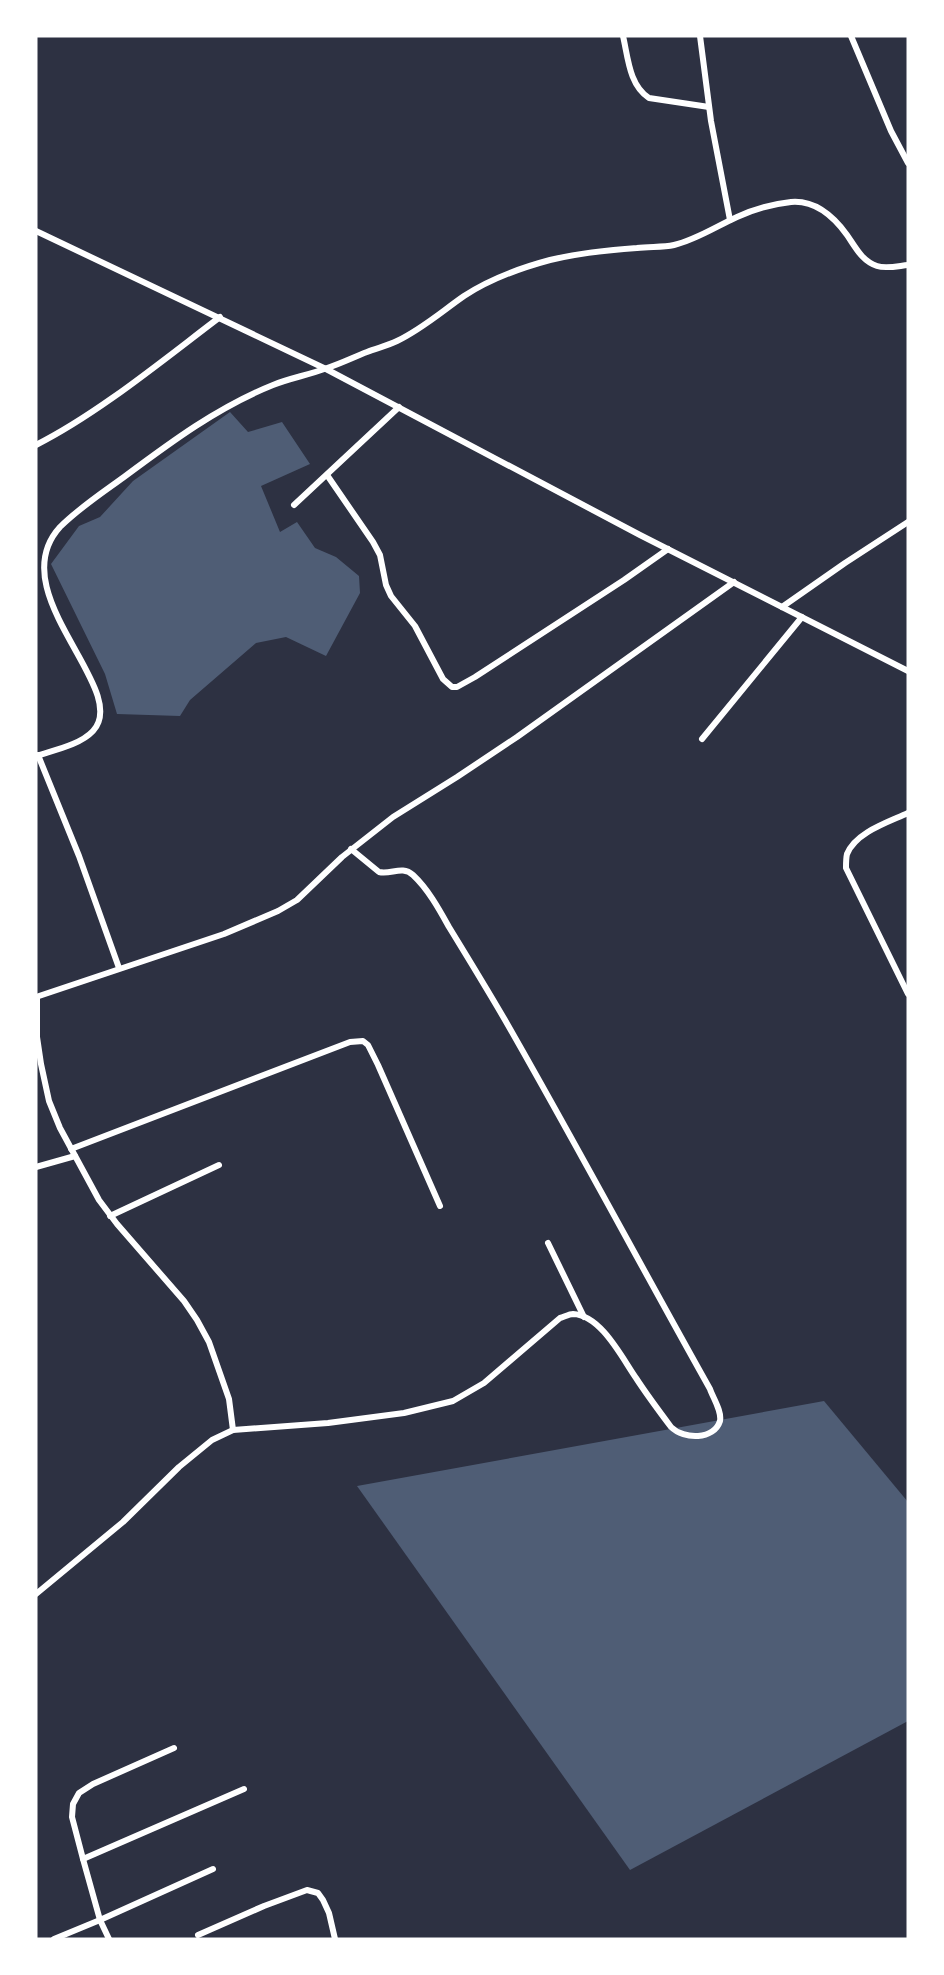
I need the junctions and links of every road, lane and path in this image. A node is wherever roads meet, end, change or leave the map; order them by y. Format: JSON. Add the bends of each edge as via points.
{"nodes":[{"id":1,"x":622,"y":36,"type":"edge"},
{"id":2,"x":700,"y":36,"type":"edge"},
{"id":3,"x":851,"y":36,"type":"edge"},
{"id":4,"x":709,"y":107,"type":"junction"},
{"id":5,"x":908,"y":163,"type":"edge"},
{"id":6,"x":730,"y":220,"type":"junction"},
{"id":7,"x":36,"y":231,"type":"edge"},
{"id":8,"x":908,"y":265,"type":"edge"},
{"id":9,"x":220,"y":317,"type":"junction"},
{"id":10,"x":326,"y":369,"type":"junction"},
{"id":11,"x":399,"y":407,"type":"junction"},
{"id":12,"x":36,"y":445,"type":"edge"},
{"id":13,"x":327,"y":475,"type":"junction"},
{"id":14,"x":294,"y":505,"type":"dead end"},
{"id":15,"x":908,"y":522,"type":"edge"},
{"id":16,"x":668,"y":549,"type":"junction"},
{"id":17,"x":734,"y":582,"type":"junction"},
{"id":18,"x":782,"y":607,"type":"junction"},
{"id":19,"x":802,"y":617,"type":"junction"},
{"id":20,"x":908,"y":671,"type":"edge"},
{"id":21,"x":702,"y":739,"type":"dead end"},
{"id":22,"x":37,"y":755,"type":"edge"},
{"id":23,"x":908,"y":813,"type":"edge"},
{"id":24,"x":351,"y":849,"type":"junction"},
{"id":25,"x":118,"y":968,"type":"junction"},
{"id":26,"x":908,"y":994,"type":"edge"},
{"id":27,"x":36,"y":997,"type":"edge"},
{"id":28,"x":71,"y":1149,"type":"junction"},
{"id":29,"x":75,"y":1156,"type":"junction"},
{"id":30,"x":219,"y":1166,"type":"dead end"},
{"id":31,"x":36,"y":1167,"type":"edge"},
{"id":32,"x":440,"y":1206,"type":"dead end"},
{"id":33,"x":110,"y":1216,"type":"junction"},
{"id":34,"x":548,"y":1243,"type":"dead end"},
{"id":35,"x":584,"y":1317,"type":"junction"},
{"id":36,"x":233,"y":1430,"type":"junction"},
{"id":37,"x":36,"y":1593,"type":"edge"},
{"id":38,"x":174,"y":1748,"type":"dead end"},
{"id":39,"x":244,"y":1789,"type":"dead end"},
{"id":40,"x":82,"y":1859,"type":"junction"},
{"id":41,"x":213,"y":1869,"type":"dead end"},
{"id":42,"x":100,"y":1920,"type":"junction"},
{"id":43,"x":198,"y":1935,"type":"dead end"},
{"id":44,"x":54,"y":1939,"type":"edge"},
{"id":45,"x":109,"y":1939,"type":"edge"},
{"id":46,"x":335,"y":1939,"type":"edge"}],
"edges":[{"from":1,"to":4,"type":"street","via":[[632,77],[642,94]]},
{"from":2,"to":4,"type":"street"},
{"from":3,"to":5,"type":"street"},
{"from":4,"to":6,"type":"street"},
{"from":6,"to":8,"type":"street","via":[[771,205],[795,201],[814,204],[831,217],[868,262],[881,267]]},
{"from":6,"to":10,"type":"street","via":[[675,245],[581,253],[516,271],[463,297],[414,333]]},
{"from":7,"to":9,"type":"street"},
{"from":9,"to":10,"type":"street"},
{"from":9,"to":12,"type":"street","via":[[110,398]]},
{"from":10,"to":11,"type":"street"},
{"from":10,"to":22,"type":"street","via":[[274,384],[194,427],[58,528],[44,549],[41,573],[46,596],[53,617],[87,674],[100,710],[95,730],[84,739]]},
{"from":11,"to":13,"type":"street"},
{"from":11,"to":16,"type":"street"},
{"from":13,"to":14,"type":"street"},
{"from":13,"to":16,"type":"street","via":[[376,549],[391,596],[415,626],[443,680],[452,687],[475,677]]},
{"from":15,"to":18,"type":"street"},
{"from":16,"to":17,"type":"street"},
{"from":17,"to":18,"type":"street"},
{"from":17,"to":24,"type":"street","via":[[517,737],[393,817]]},
{"from":18,"to":19,"type":"street"},
{"from":19,"to":20,"type":"street"},
{"from":19,"to":21,"type":"street"},
{"from":22,"to":25,"type":"street","via":[[79,856]]},
{"from":23,"to":26,"type":"street","via":[[867,833],[854,844],[847,855],[846,868]]},
{"from":24,"to":25,"type":"street","via":[[297,900],[278,911],[224,934]]},
{"from":24,"to":35,"type":"street","via":[[379,872],[409,872],[440,912],[534,1071],[710,1389],[720,1423],[694,1437],[677,1434],[614,1343]]},
{"from":25,"to":27,"type":"street"},
{"from":27,"to":28,"type":"street","via":[[37,1037],[49,1101]]},
{"from":28,"to":29,"type":"street"},
{"from":28,"to":32,"type":"street","via":[[350,1041],[363,1041],[378,1065]]},
{"from":29,"to":31,"type":"street"},
{"from":29,"to":33,"type":"street"},
{"from":30,"to":33,"type":"street"},
{"from":33,"to":36,"type":"street","via":[[184,1301],[201,1327],[229,1399]]},
{"from":34,"to":35,"type":"street"},
{"from":35,"to":36,"type":"street","via":[[572,1314],[560,1318],[500,1370],[453,1401],[404,1413]]},
{"from":36,"to":37,"type":"street","via":[[195,1453],[123,1522]]},
{"from":38,"to":40,"type":"street","via":[[79,1793],[72,1816]]},
{"from":39,"to":40,"type":"street"},
{"from":40,"to":42,"type":"street"},
{"from":41,"to":42,"type":"street"},
{"from":42,"to":44,"type":"street"},
{"from":42,"to":45,"type":"street"},
{"from":43,"to":46,"type":"street","via":[[307,1890],[318,1893],[323,1900]]}]}
